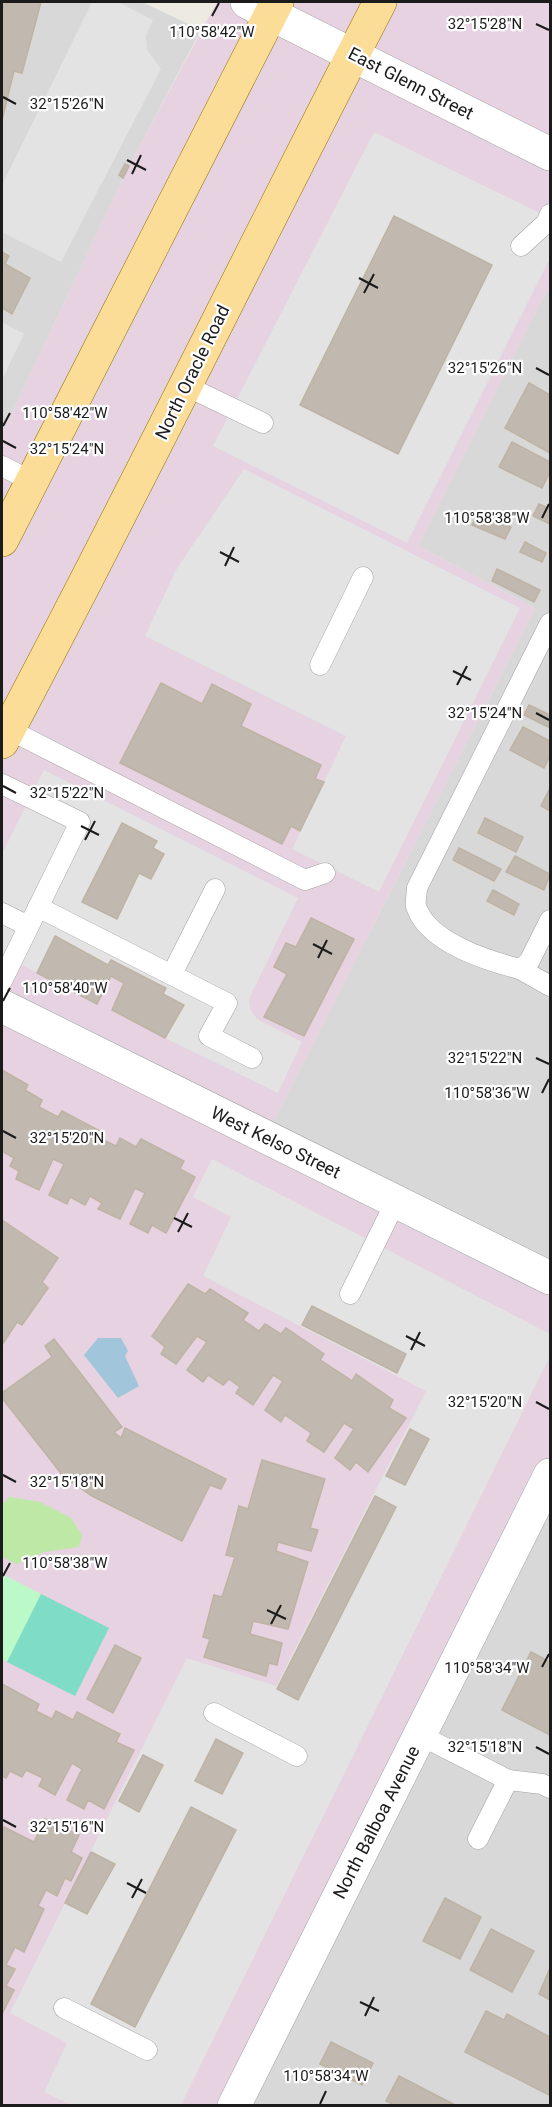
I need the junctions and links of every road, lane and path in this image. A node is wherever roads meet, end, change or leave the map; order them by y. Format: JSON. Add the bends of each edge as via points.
{"nodes":[{"id":1,"x":380,"y":2,"type":"edge"},
{"id":2,"x":265,"y":5,"type":"edge"},
{"id":3,"x":352,"y":55,"type":"junction"},
{"id":4,"x":550,"y":153,"type":"edge"},
{"id":5,"x":550,"y":214,"type":"edge"},
{"id":6,"x":520,"y":246,"type":"dead end"},
{"id":7,"x":186,"y":386,"type":"junction"},
{"id":8,"x":263,"y":423,"type":"dead end"},
{"id":9,"x":2,"y":466,"type":"edge"},
{"id":10,"x":31,"y":481,"type":"junction"},
{"id":11,"x":2,"y":540,"type":"edge"},
{"id":12,"x":363,"y":577,"type":"dead end"},
{"id":13,"x":550,"y":623,"type":"edge"},
{"id":14,"x":320,"y":665,"type":"dead end"},
{"id":15,"x":5,"y":735,"type":"edge"},
{"id":16,"x":2,"y":784,"type":"edge"},
{"id":17,"x":326,"y":873,"type":"dead end"},
{"id":18,"x":215,"y":889,"type":"dead end"},
{"id":19,"x":38,"y":907,"type":"junction"},
{"id":20,"x":2,"y":913,"type":"edge"},
{"id":21,"x":550,"y":920,"type":"edge"},
{"id":22,"x":28,"y":926,"type":"junction"},
{"id":23,"x":520,"y":969,"type":"junction"},
{"id":24,"x":171,"y":974,"type":"junction"},
{"id":25,"x":2,"y":981,"type":"edge"},
{"id":26,"x":550,"y":986,"type":"edge"},
{"id":27,"x":2,"y":1005,"type":"edge"},
{"id":28,"x":252,"y":1058,"type":"dead end"},
{"id":29,"x":396,"y":1201,"type":"junction"},
{"id":30,"x":550,"y":1278,"type":"edge"},
{"id":31,"x":350,"y":1294,"type":"dead end"},
{"id":32,"x":550,"y":1475,"type":"edge"},
{"id":33,"x":214,"y":1713,"type":"dead end"},
{"id":34,"x":420,"y":1735,"type":"junction"},
{"id":35,"x":297,"y":1756,"type":"dead end"},
{"id":36,"x":508,"y":1780,"type":"junction"},
{"id":37,"x":550,"y":1788,"type":"edge"},
{"id":38,"x":478,"y":1839,"type":"dead end"},
{"id":39,"x":64,"y":2008,"type":"dead end"},
{"id":40,"x":147,"y":2050,"type":"dead end"},
{"id":41,"x":234,"y":2106,"type":"edge"}],
"edges":[{"from":1,"to":3,"type":"main road","name":"North Oracle Road"},
{"from":2,"to":3,"type":"street","name":"East Glenn Street"},
{"from":2,"to":10,"type":"main road"},
{"from":3,"to":4,"type":"street","name":"East Glenn Street"},
{"from":3,"to":7,"type":"main road","name":"North Oracle Road"},
{"from":5,"to":6,"type":"lane","via":[[546,223]]},
{"from":7,"to":8,"type":"lane"},
{"from":7,"to":15,"type":"main road","name":"North Oracle Road"},
{"from":9,"to":10,"type":"lane"},
{"from":10,"to":11,"type":"main road"},
{"from":12,"to":14,"type":"lane"},
{"from":13,"to":23,"type":"lane","via":[[417,888],[416,905],[426,925],[487,961]]},
{"from":15,"to":17,"type":"lane","via":[[305,880]]},
{"from":16,"to":19,"type":"lane","via":[[80,822]]},
{"from":18,"to":24,"type":"lane"},
{"from":19,"to":22,"type":"lane"},
{"from":19,"to":24,"type":"lane"},
{"from":20,"to":22,"type":"lane"},
{"from":21,"to":23,"type":"lane","via":[[530,962]]},
{"from":22,"to":25,"type":"lane"},
{"from":23,"to":26,"type":"lane"},
{"from":24,"to":28,"type":"lane","via":[[227,1003],[209,1036]]},
{"from":27,"to":29,"type":"street","name":"West Kelso Street"},
{"from":29,"to":30,"type":"street","name":"West Kelso Street"},
{"from":29,"to":31,"type":"lane"},
{"from":32,"to":34,"type":"street","name":"North Balboa Avenue"},
{"from":33,"to":35,"type":"lane"},
{"from":34,"to":36,"type":"lane"},
{"from":34,"to":41,"type":"street","name":"North Balboa Avenue"},
{"from":36,"to":37,"type":"lane"},
{"from":36,"to":38,"type":"lane"},
{"from":39,"to":40,"type":"lane"}]}
